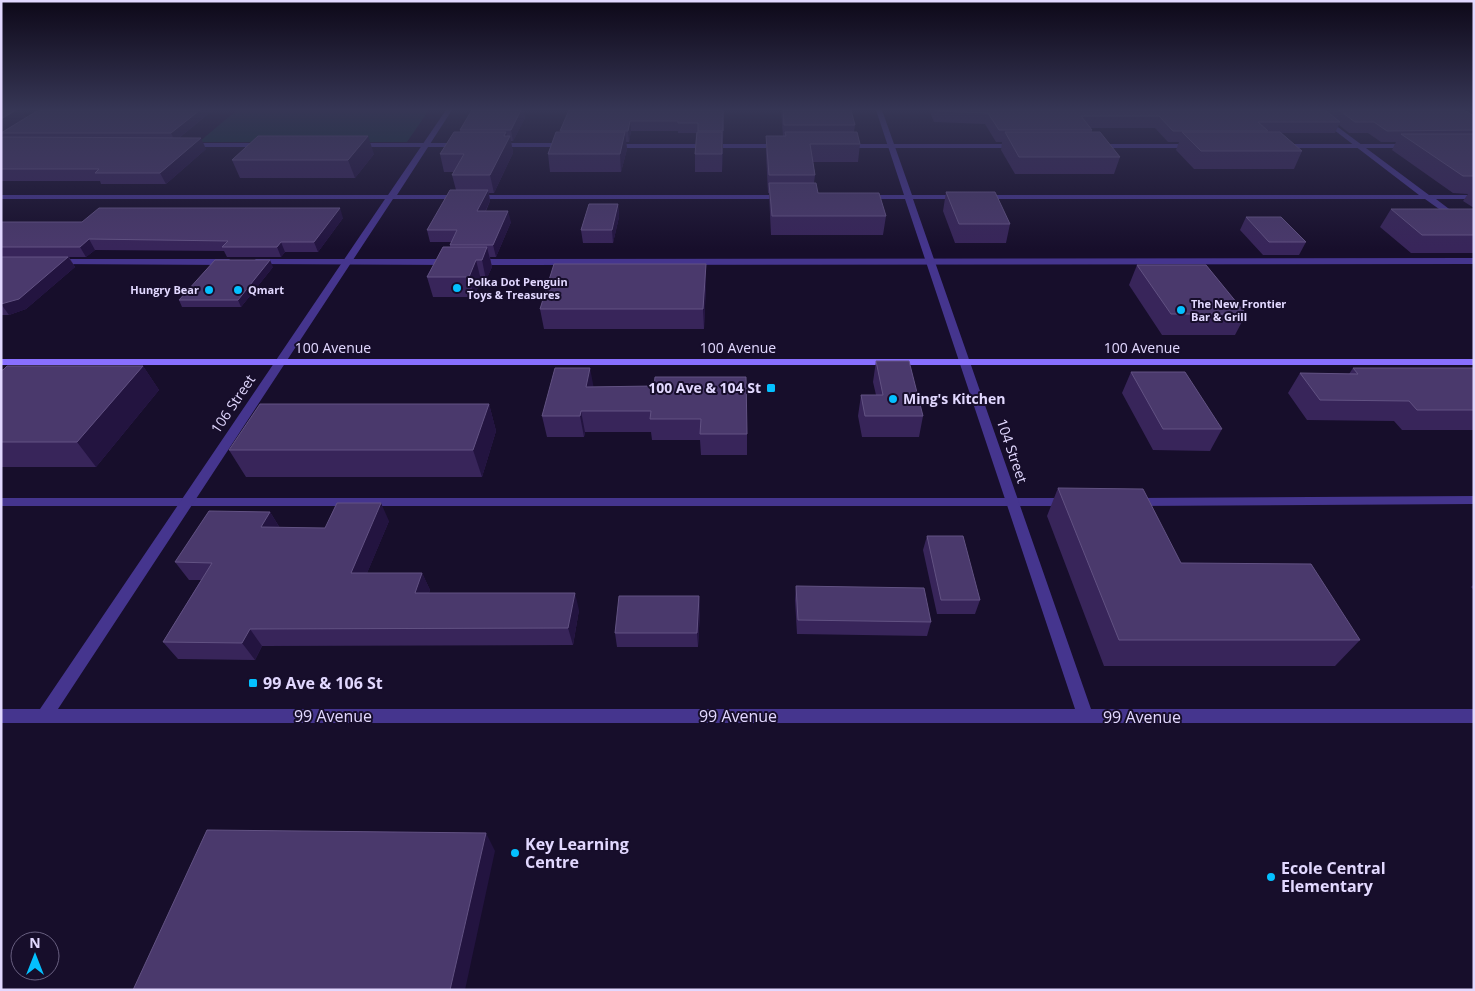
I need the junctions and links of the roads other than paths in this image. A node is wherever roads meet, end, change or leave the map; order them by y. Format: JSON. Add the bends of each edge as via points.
{"nodes":[{"id":1,"x":418,"y":156,"type":"edge"},
{"id":2,"x":895,"y":156,"type":"edge"},
{"id":3,"x":1373,"y":156,"type":"edge"},
{"id":4,"x":1,"y":197,"type":"edge"},
{"id":5,"x":392,"y":197,"type":"junction"},
{"id":6,"x":799,"y":197,"type":"edge"},
{"id":7,"x":859,"y":197,"type":"edge"},
{"id":8,"x":909,"y":197,"type":"junction"},
{"id":9,"x":1427,"y":197,"type":"junction"},
{"id":10,"x":1474,"y":197,"type":"edge"},
{"id":11,"x":1474,"y":232,"type":"edge"},
{"id":12,"x":930,"y":261,"type":"junction"},
{"id":13,"x":1474,"y":261,"type":"edge"},
{"id":14,"x":51,"y":262,"type":"edge"},
{"id":15,"x":347,"y":262,"type":"junction"},
{"id":16,"x":1,"y":362,"type":"edge"},
{"id":17,"x":282,"y":362,"type":"junction"},
{"id":18,"x":965,"y":362,"type":"junction"},
{"id":19,"x":1474,"y":362,"type":"edge"},
{"id":20,"x":1474,"y":500,"type":"edge"},
{"id":21,"x":1,"y":502,"type":"edge"},
{"id":22,"x":187,"y":502,"type":"junction"},
{"id":23,"x":1081,"y":502,"type":"edge"},
{"id":24,"x":1120,"y":502,"type":"edge"},
{"id":25,"x":1012,"y":503,"type":"junction"},
{"id":26,"x":1,"y":716,"type":"edge"},
{"id":27,"x":44,"y":716,"type":"junction"},
{"id":28,"x":1474,"y":716,"type":"edge"},
{"id":29,"x":1086,"y":717,"type":"junction"}],
"edges":[{"from":1,"to":5,"type":"street","name":"106 Street"},
{"from":2,"to":8,"type":"street","name":"104 Street"},
{"from":3,"to":9,"type":"street"},
{"from":4,"to":5,"type":"street"},
{"from":5,"to":6,"type":"street"},
{"from":5,"to":15,"type":"street","name":"106 Street"},
{"from":7,"to":8,"type":"street"},
{"from":8,"to":9,"type":"street"},
{"from":8,"to":12,"type":"street","name":"104 Street"},
{"from":9,"to":10,"type":"street"},
{"from":9,"to":11,"type":"street"},
{"from":12,"to":13,"type":"street"},
{"from":12,"to":15,"type":"street"},
{"from":12,"to":18,"type":"street","name":"104 Street"},
{"from":14,"to":15,"type":"street"},
{"from":15,"to":17,"type":"street","name":"106 Street"},
{"from":16,"to":17,"type":"main road","name":"100 Avenue"},
{"from":17,"to":18,"type":"main road","name":"100 Avenue"},
{"from":17,"to":22,"type":"street","name":"106 Street"},
{"from":18,"to":19,"type":"main road","name":"100 Avenue"},
{"from":18,"to":25,"type":"street","name":"104 Street"},
{"from":20,"to":24,"type":"street"},
{"from":21,"to":22,"type":"street"},
{"from":22,"to":25,"type":"street"},
{"from":22,"to":27,"type":"street","name":"106 Street"},
{"from":23,"to":25,"type":"street"},
{"from":25,"to":29,"type":"street","name":"104 Street"},
{"from":26,"to":27,"type":"street","name":"99 Avenue"},
{"from":27,"to":29,"type":"street","name":"99 Avenue"},
{"from":28,"to":29,"type":"street","name":"99 Avenue"}]}
